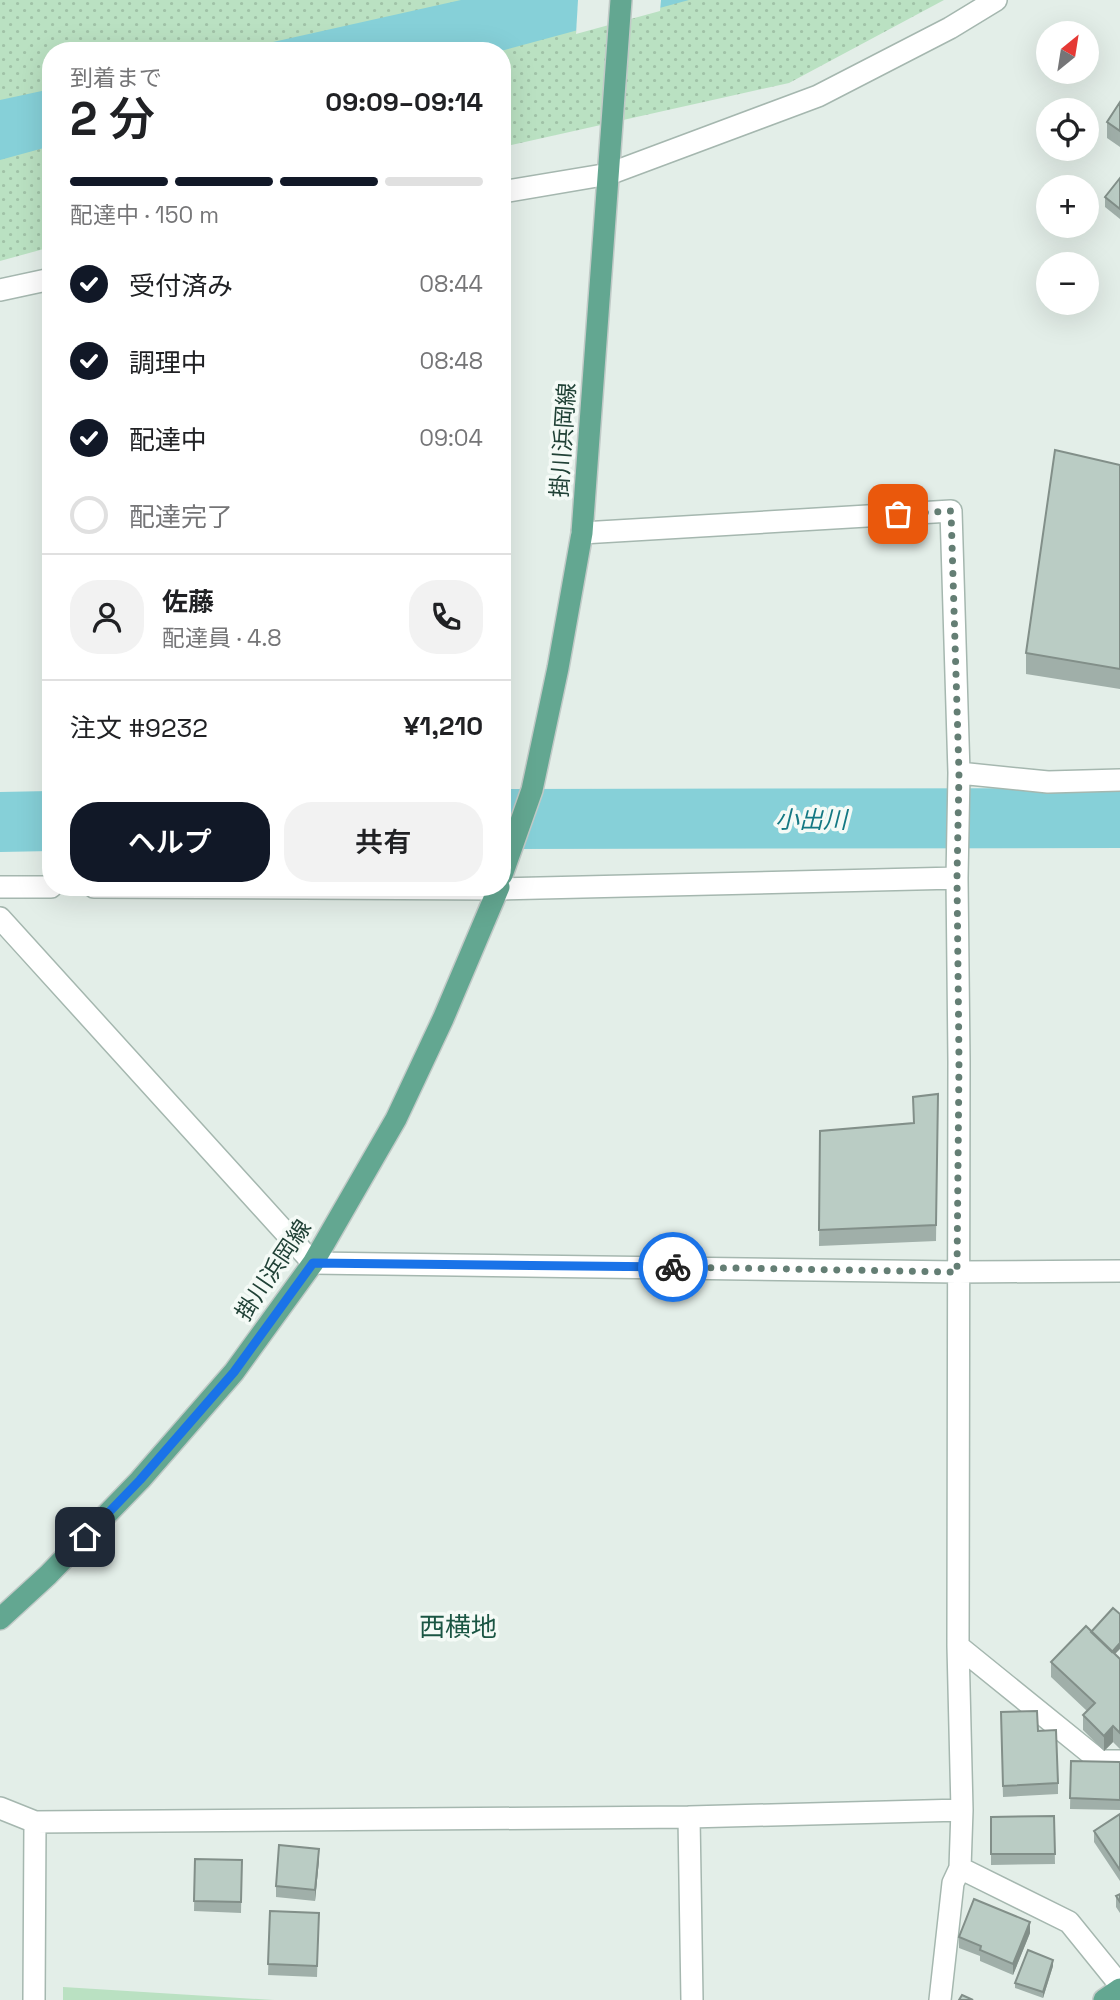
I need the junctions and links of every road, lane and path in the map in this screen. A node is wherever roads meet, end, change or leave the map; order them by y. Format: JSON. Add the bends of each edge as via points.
{"nodes":[{"id":1,"x":621,"y":0,"type":"edge"},
{"id":2,"x":996,"y":0,"type":"edge"},
{"id":3,"x":609,"y":174,"type":"junction"},
{"id":4,"x":511,"y":190,"type":"edge"},
{"id":5,"x":42,"y":281,"type":"edge"},
{"id":6,"x":0,"y":290,"type":"edge"},
{"id":7,"x":582,"y":533,"type":"junction"},
{"id":8,"x":959,"y":773,"type":"junction"},
{"id":9,"x":1120,"y":780,"type":"edge"},
{"id":10,"x":511,"y":851,"type":"edge"},
{"id":11,"x":957,"y":878,"type":"junction"},
{"id":12,"x":511,"y":880,"type":"edge"},
{"id":13,"x":0,"y":887,"type":"edge"},
{"id":14,"x":42,"y":887,"type":"edge"},
{"id":15,"x":494,"y":896,"type":"edge"},
{"id":16,"x":0,"y":918,"type":"edge"},
{"id":17,"x":313,"y":1263,"type":"junction"},
{"id":18,"x":1120,"y":1271,"type":"edge"},
{"id":19,"x":957,"y":1272,"type":"junction"},
{"id":20,"x":0,"y":1619,"type":"edge"},
{"id":21,"x":958,"y":1646,"type":"junction"},
{"id":22,"x":1120,"y":1761,"type":"edge"},
{"id":23,"x":0,"y":1808,"type":"edge"},
{"id":24,"x":962,"y":1810,"type":"junction"},
{"id":25,"x":689,"y":1817,"type":"junction"},
{"id":26,"x":35,"y":1822,"type":"junction"},
{"id":27,"x":960,"y":1868,"type":"junction"},
{"id":28,"x":1120,"y":1987,"type":"edge"},
{"id":29,"x":34,"y":2000,"type":"edge"},
{"id":30,"x":692,"y":2000,"type":"edge"},
{"id":31,"x":940,"y":2000,"type":"edge"},
{"id":32,"x":1104,"y":2000,"type":"edge"}],
"edges":[{"from":1,"to":3,"type":"main road","name":"掛川浜岡線"},
{"from":2,"to":3,"type":"street","via":[[950,29],[818,96]]},
{"from":3,"to":4,"type":"street"},
{"from":3,"to":7,"type":"main road","name":"掛川浜岡線"},
{"from":5,"to":6,"type":"street"},
{"from":7,"to":8,"type":"street","via":[[951,511]]},
{"from":7,"to":10,"type":"main road","name":"掛川浜岡線","via":[[532,790]]},
{"from":8,"to":9,"type":"street","via":[[1048,782]]},
{"from":8,"to":11,"type":"street"},
{"from":11,"to":12,"type":"street"},
{"from":11,"to":19,"type":"street"},
{"from":13,"to":14,"type":"street"},
{"from":15,"to":17,"type":"main road","name":"掛川浜岡線","via":[[396,1119]]},
{"from":16,"to":17,"type":"street"},
{"from":17,"to":19,"type":"street"},
{"from":17,"to":20,"type":"main road","name":"掛川浜岡線","via":[[234,1372],[140,1480]]},
{"from":18,"to":19,"type":"street"},
{"from":19,"to":21,"type":"street"},
{"from":21,"to":22,"type":"street","via":[[1100,1761]]},
{"from":21,"to":24,"type":"street"},
{"from":23,"to":26,"type":"street"},
{"from":24,"to":25,"type":"street"},
{"from":24,"to":27,"type":"street"},
{"from":25,"to":26,"type":"street"},
{"from":25,"to":30,"type":"street"},
{"from":26,"to":29,"type":"street"},
{"from":27,"to":28,"type":"street","via":[[1069,1923]]},
{"from":27,"to":31,"type":"street","via":[[953,1883]]},
{"from":28,"to":32,"type":"main road"}]}
